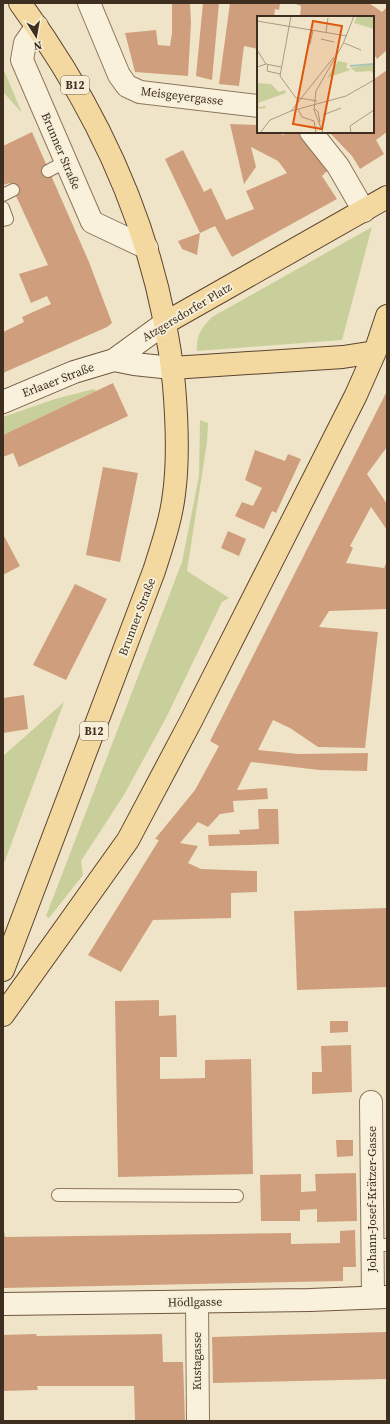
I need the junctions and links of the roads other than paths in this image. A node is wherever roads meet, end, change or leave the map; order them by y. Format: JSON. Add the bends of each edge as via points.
{"nodes":[{"id":1,"x":20,"y":3,"type":"edge"},
{"id":2,"x":90,"y":3,"type":"edge"},
{"id":3,"x":37,"y":26,"type":"junction"},
{"id":4,"x":257,"y":106,"type":"edge"},
{"id":5,"x":312,"y":133,"type":"edge"},
{"id":6,"x":379,"y":203,"type":"edge"},
{"id":7,"x":3,"y":208,"type":"edge"},
{"id":8,"x":3,"y":220,"type":"edge"},
{"id":9,"x":147,"y":248,"type":"junction"},
{"id":10,"x":387,"y":316,"type":"edge"},
{"id":11,"x":165,"y":323,"type":"junction"},
{"id":12,"x":381,"y":351,"type":"edge"},
{"id":13,"x":114,"y":360,"type":"junction"},
{"id":14,"x":172,"y":368,"type":"junction"},
{"id":15,"x":3,"y":402,"type":"edge"},
{"id":16,"x":3,"y":970,"type":"edge"},
{"id":17,"x":3,"y":1015,"type":"edge"},
{"id":18,"x":372,"y":1102,"type":"dead end"},
{"id":19,"x":58,"y":1195,"type":"dead end"},
{"id":20,"x":237,"y":1196,"type":"dead end"},
{"id":21,"x":380,"y":1245,"type":"edge"},
{"id":22,"x":380,"y":1297,"type":"edge"},
{"id":23,"x":197,"y":1302,"type":"junction"},
{"id":24,"x":3,"y":1304,"type":"edge"},
{"id":25,"x":198,"y":1421,"type":"edge"}],
"edges":[{"from":1,"to":3,"type":"main road","name":"Brunner Straße","number":"B12"},
{"from":2,"to":4,"type":"street","name":"Meisgeyergasse","via":[[116,69],[127,86],[140,92]]},
{"from":3,"to":9,"type":"main road","name":"Brunner Straße","number":"B12","via":[[78,90],[120,176]]},
{"from":3,"to":9,"type":"street","name":"Brunner Straße","via":[[25,43],[22,60],[56,166],[92,222]]},
{"from":5,"to":6,"type":"street","via":[[338,166]]},
{"from":6,"to":11,"type":"main road","name":"Atzgersdorfer Platz"},
{"from":7,"to":8,"type":"lane","via":[[6,218]]},
{"from":9,"to":11,"type":"main road","name":"Brunner Straße","number":"B12"},
{"from":10,"to":12,"type":"main road"},
{"from":11,"to":13,"type":"street","name":"Atzgersdorfer Platz"},
{"from":11,"to":14,"type":"main road","name":"Brunner Straße","number":"B12"},
{"from":12,"to":14,"type":"main road","via":[[343,357]]},
{"from":12,"to":17,"type":"main road","via":[[128,840]]},
{"from":13,"to":14,"type":"street"},
{"from":13,"to":15,"type":"street","name":"Erlaaer Straße","via":[[74,372]]},
{"from":14,"to":16,"type":"main road","name":"Brunner Straße","number":"B12","via":[[178,435],[174,494],[166,530],[152,578]]},
{"from":18,"to":21,"type":"street","name":"Johann-Josef-Krätzer-Gasse"},
{"from":19,"to":20,"type":"lane"},
{"from":21,"to":22,"type":"street","name":"Johann-Josef-Krätzer-Gasse"},
{"from":22,"to":23,"type":"street","name":"Hödlgasse"},
{"from":23,"to":24,"type":"street","name":"Hödlgasse"},
{"from":23,"to":25,"type":"street","name":"Kustagasse"}]}
